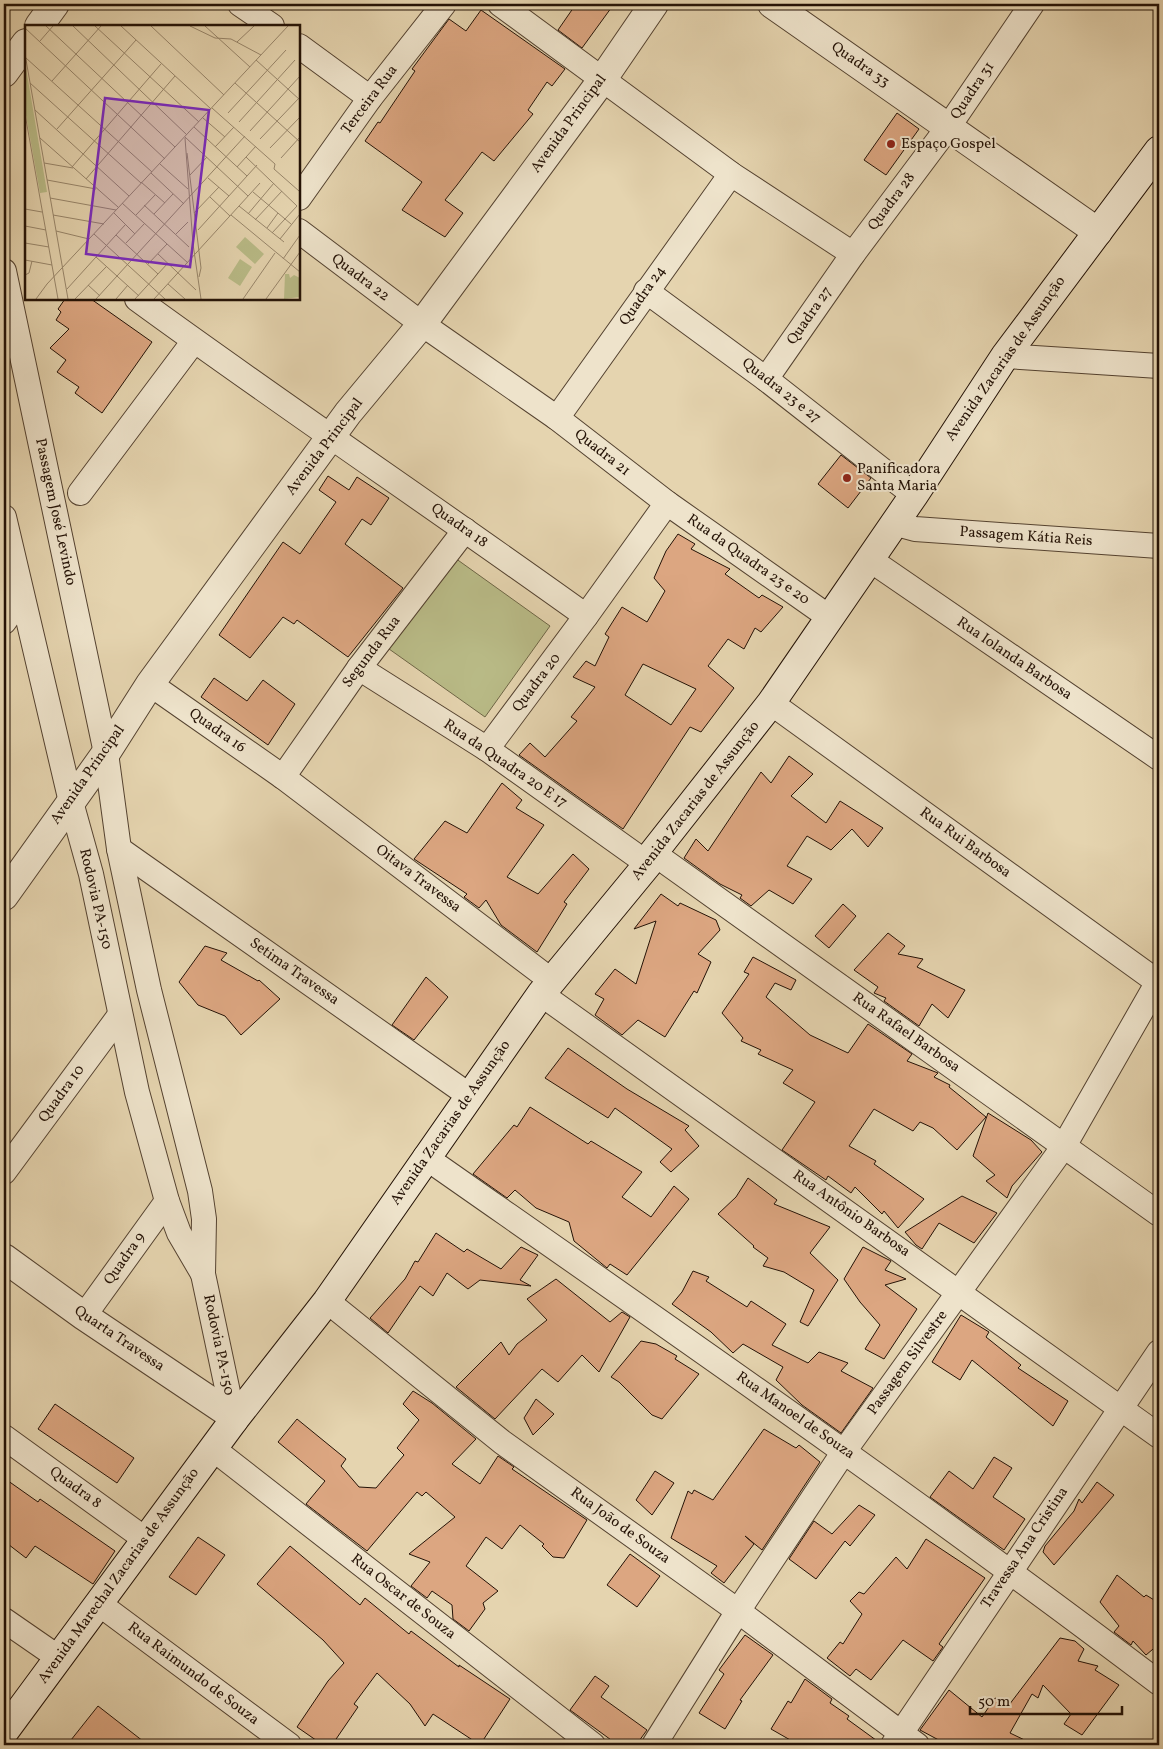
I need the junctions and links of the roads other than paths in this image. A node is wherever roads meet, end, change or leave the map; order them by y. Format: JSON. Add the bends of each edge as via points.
{"nodes":[{"id":1,"x":55,"y":4,"type":"edge"},
{"id":2,"x":444,"y":4,"type":"edge"},
{"id":3,"x":500,"y":4,"type":"edge"},
{"id":4,"x":654,"y":4,"type":"edge"},
{"id":5,"x":772,"y":4,"type":"edge"},
{"id":6,"x":1032,"y":4,"type":"edge"},
{"id":7,"x":248,"y":6,"type":"edge"},
{"id":8,"x":39,"y":25,"type":"edge"},
{"id":9,"x":271,"y":25,"type":"edge"},
{"id":10,"x":25,"y":44,"type":"edge"},
{"id":11,"x":300,"y":47,"type":"edge"},
{"id":12,"x":4,"y":73,"type":"edge"},
{"id":13,"x":602,"y":80,"type":"junction"},
{"id":14,"x":370,"y":98,"type":"junction"},
{"id":15,"x":949,"y":126,"type":"junction"},
{"id":16,"x":1159,"y":150,"type":"edge"},
{"id":17,"x":1151,"y":172,"type":"edge"},
{"id":18,"x":731,"y":174,"type":"junction"},
{"id":19,"x":300,"y":197,"type":"edge"},
{"id":20,"x":300,"y":232,"type":"edge"},
{"id":21,"x":1098,"y":232,"type":"junction"},
{"id":22,"x":853,"y":254,"type":"junction"},
{"id":23,"x":4,"y":271,"type":"edge"},
{"id":24,"x":646,"y":291,"type":"junction"},
{"id":25,"x":137,"y":300,"type":"edge"},
{"id":26,"x":422,"y":324,"type":"junction"},
{"id":27,"x":194,"y":341,"type":"junction"},
{"id":28,"x":1005,"y":356,"type":"junction"},
{"id":29,"x":1159,"y":366,"type":"edge"},
{"id":30,"x":766,"y":379,"type":"junction"},
{"id":31,"x":557,"y":418,"type":"junction"},
{"id":32,"x":330,"y":438,"type":"junction"},
{"id":33,"x":80,"y":493,"type":"dead end"},
{"id":34,"x":914,"y":495,"type":"junction"},
{"id":35,"x":667,"y":503,"type":"junction"},
{"id":36,"x":4,"y":517,"type":"edge"},
{"id":37,"x":893,"y":523,"type":"junction"},
{"id":38,"x":465,"y":530,"type":"junction"},
{"id":39,"x":1159,"y":546,"type":"edge"},
{"id":40,"x":869,"y":559,"type":"junction"},
{"id":41,"x":22,"y":597,"type":"junction"},
{"id":42,"x":586,"y":616,"type":"junction"},
{"id":43,"x":829,"y":617,"type":"junction"},
{"id":44,"x":4,"y":622,"type":"edge"},
{"id":45,"x":359,"y":668,"type":"junction"},
{"id":46,"x":150,"y":684,"type":"junction"},
{"id":47,"x":771,"y":703,"type":"junction"},
{"id":48,"x":1126,"y":736,"type":"junction"},
{"id":49,"x":1159,"y":737,"type":"edge"},
{"id":50,"x":487,"y":749,"type":"junction"},
{"id":51,"x":106,"y":753,"type":"junction"},
{"id":52,"x":1159,"y":758,"type":"edge"},
{"id":53,"x":284,"y":778,"type":"junction"},
{"id":54,"x":71,"y":802,"type":"junction"},
{"id":55,"x":119,"y":849,"type":"junction"},
{"id":56,"x":650,"y":858,"type":"junction"},
{"id":57,"x":4,"y":896,"type":"edge"},
{"id":58,"x":1159,"y":981,"type":"edge"},
{"id":59,"x":547,"y":987,"type":"junction"},
{"id":60,"x":120,"y":1015,"type":"junction"},
{"id":61,"x":470,"y":1096,"type":"junction"},
{"id":62,"x":1064,"y":1146,"type":"junction"},
{"id":63,"x":425,"y":1157,"type":"junction"},
{"id":64,"x":4,"y":1172,"type":"edge"},
{"id":65,"x":167,"y":1201,"type":"junction"},
{"id":66,"x":1159,"y":1214,"type":"edge"},
{"id":67,"x":4,"y":1258,"type":"edge"},
{"id":68,"x":203,"y":1274,"type":"junction"},
{"id":69,"x":960,"y":1292,"type":"junction"},
{"id":70,"x":327,"y":1301,"type":"junction"},
{"id":71,"x":84,"y":1316,"type":"junction"},
{"id":72,"x":1159,"y":1352,"type":"edge"},
{"id":73,"x":1121,"y":1408,"type":"junction"},
{"id":74,"x":234,"y":1418,"type":"junction"},
{"id":75,"x":1159,"y":1436,"type":"edge"},
{"id":76,"x":4,"y":1437,"type":"edge"},
{"id":77,"x":212,"y":1448,"type":"junction"},
{"id":78,"x":845,"y":1450,"type":"junction"},
{"id":79,"x":145,"y":1539,"type":"junction"},
{"id":80,"x":1010,"y":1570,"type":"junction"},
{"id":81,"x":98,"y":1603,"type":"junction"},
{"id":82,"x":738,"y":1611,"type":"junction"},
{"id":83,"x":4,"y":1620,"type":"edge"},
{"id":84,"x":59,"y":1658,"type":"junction"},
{"id":85,"x":1159,"y":1683,"type":"edge"},
{"id":86,"x":4,"y":1732,"type":"edge"},
{"id":87,"x":904,"y":1741,"type":"edge"},
{"id":88,"x":289,"y":1745,"type":"edge"},
{"id":89,"x":593,"y":1745,"type":"edge"},
{"id":90,"x":654,"y":1745,"type":"edge"}],
"edges":[{"from":1,"to":8,"type":"main road"},
{"from":2,"to":14,"type":"street","name":"Terceira Rua"},
{"from":3,"to":13,"type":"street"},
{"from":4,"to":13,"type":"main road","name":"Avenida Principal"},
{"from":5,"to":15,"type":"main road","name":"Quadra 33"},
{"from":6,"to":15,"type":"street","name":"Quadra 31"},
{"from":7,"to":9,"type":"street"},
{"from":10,"to":12,"type":"main road"},
{"from":11,"to":14,"type":"street"},
{"from":13,"to":18,"type":"street"},
{"from":13,"to":26,"type":"main road","name":"Avenida Principal"},
{"from":14,"to":19,"type":"street","name":"Terceira Rua"},
{"from":15,"to":21,"type":"main road","name":"Quadra 31"},
{"from":15,"to":22,"type":"street","name":"Quadra 28"},
{"from":16,"to":17,"type":"main road"},
{"from":17,"to":21,"type":"main road","name":"Avenida Zacarias de Assunção"},
{"from":18,"to":22,"type":"street"},
{"from":18,"to":24,"type":"street","name":"Quadra 24"},
{"from":20,"to":26,"type":"street","name":"Quadra 22"},
{"from":21,"to":28,"type":"main road","name":"Avenida Zacarias de Assunção"},
{"from":22,"to":30,"type":"street","name":"Quadra 27"},
{"from":23,"to":51,"type":"street","name":"Passagem José Levindo"},
{"from":24,"to":30,"type":"street","name":"Quadra 23 e 27"},
{"from":24,"to":31,"type":"street","name":"Quadra 24"},
{"from":25,"to":27,"type":"street"},
{"from":26,"to":31,"type":"street","name":"Quadra 21"},
{"from":26,"to":32,"type":"main road","name":"Avenida Principal"},
{"from":27,"to":32,"type":"street"},
{"from":27,"to":33,"type":"street"},
{"from":28,"to":29,"type":"street"},
{"from":28,"to":34,"type":"main road","name":"Avenida Zacarias de Assunção"},
{"from":30,"to":34,"type":"street","name":"Quadra 23 e 27"},
{"from":31,"to":35,"type":"street","name":"Quadra 21"},
{"from":32,"to":38,"type":"street","name":"Quadra 18"},
{"from":32,"to":46,"type":"main road","name":"Avenida Principal"},
{"from":34,"to":37,"type":"main road","name":"Avenida Zacarias de Assunção"},
{"from":35,"to":42,"type":"street"},
{"from":35,"to":43,"type":"street","name":"Rua da Quadra 23 e 20"},
{"from":36,"to":41,"type":"street","name":"Rodovia PA-150"},
{"from":37,"to":39,"type":"street","name":"Passagem Kátia Reis","via":[[915,529]]},
{"from":37,"to":40,"type":"main road","name":"Avenida Zacarias de Assunção"},
{"from":38,"to":42,"type":"street","name":"Quadra 18"},
{"from":38,"to":45,"type":"street","name":"Segunda Rua"},
{"from":40,"to":43,"type":"main road","name":"Avenida Zacarias de Assunção"},
{"from":40,"to":48,"type":"street","name":"Rua Iolanda Barbosa"},
{"from":41,"to":44,"type":"street"},
{"from":41,"to":54,"type":"street","name":"Rodovia PA-150"},
{"from":42,"to":50,"type":"street","name":"Quadra 20"},
{"from":43,"to":47,"type":"main road","name":"Avenida Zacarias de Assunção"},
{"from":45,"to":50,"type":"street","name":"Rua da Quadra 20 E 17"},
{"from":45,"to":53,"type":"street","name":"Segunda Rua"},
{"from":46,"to":51,"type":"main road","name":"Avenida Principal"},
{"from":46,"to":53,"type":"street","name":"Quadra 16"},
{"from":47,"to":56,"type":"main road","name":"Avenida Zacarias de Assunção"},
{"from":47,"to":58,"type":"street","name":"Rua Rui Barbosa"},
{"from":48,"to":49,"type":"street"},
{"from":48,"to":52,"type":"street","name":"Rua Iolanda Barbosa"},
{"from":50,"to":56,"type":"street","name":"Rua da Quadra 20 E 17"},
{"from":51,"to":54,"type":"main road","name":"Avenida Principal"},
{"from":51,"to":55,"type":"street","name":"Rodovia PA-150"},
{"from":53,"to":59,"type":"street","name":"Oitava Travessa"},
{"from":54,"to":57,"type":"main road","name":"Avenida Principal"},
{"from":54,"to":60,"type":"street","name":"Rodovia PA-150","via":[[91,874]]},
{"from":55,"to":61,"type":"street","name":"Setima Travessa"},
{"from":55,"to":68,"type":"street","name":"Rodovia PA-150","via":[[149,990],[200,1191],[204,1219]]},
{"from":56,"to":59,"type":"main road","name":"Avenida Zacarias de Assunção"},
{"from":56,"to":62,"type":"street","name":"Rua Rafael Barbosa"},
{"from":58,"to":62,"type":"street","name":"Passagem Silvestre"},
{"from":59,"to":61,"type":"main road","name":"Avenida Zacarias de Assunção"},
{"from":59,"to":69,"type":"street","name":"Rua Antônio Barbosa"},
{"from":60,"to":64,"type":"street","name":"Quadra 10"},
{"from":60,"to":65,"type":"street","name":"Rodovia PA-150"},
{"from":61,"to":63,"type":"main road","name":"Avenida Zacarias de Assunção"},
{"from":62,"to":66,"type":"street","name":"Rua Rafael Barbosa"},
{"from":62,"to":69,"type":"street","name":"Passagem Silvestre"},
{"from":63,"to":70,"type":"main road","name":"Avenida Zacarias de Assunção"},
{"from":63,"to":78,"type":"street","name":"Rua Manoel de Souza"},
{"from":65,"to":68,"type":"street","name":"Rodovia PA-150","via":[[179,1233]]},
{"from":65,"to":71,"type":"street","name":"Quadra 9"},
{"from":67,"to":71,"type":"main road","name":"Quarta Travessa"},
{"from":68,"to":74,"type":"street","name":"Rodovia PA-150"},
{"from":69,"to":73,"type":"street","name":"Rua Antônio Barbosa"},
{"from":69,"to":78,"type":"street","name":"Passagem Silvestre"},
{"from":70,"to":74,"type":"main road","name":"Avenida Zacarias de Assunção"},
{"from":70,"to":82,"type":"street","name":"Rua João de Souza","via":[[502,1442]]},
{"from":71,"to":74,"type":"main road","name":"Quarta Travessa"},
{"from":72,"to":73,"type":"street","name":"Travessa Ana Cristina"},
{"from":73,"to":75,"type":"street","name":"Rua Antônio Barbosa"},
{"from":73,"to":80,"type":"street","name":"Travessa Ana Cristina"},
{"from":74,"to":77,"type":"main road","name":"Avenida Marechal Zacarias de Assunção"},
{"from":76,"to":79,"type":"street","name":"Quadra 8"},
{"from":77,"to":79,"type":"main road","name":"Avenida Marechal Zacarias de Assunção"},
{"from":77,"to":89,"type":"street","name":"Rua Oscar de Souza"},
{"from":78,"to":80,"type":"street","name":"Rua Manoel de Souza"},
{"from":78,"to":82,"type":"street","name":"Passagem Silvestre"},
{"from":79,"to":81,"type":"main road","name":"Avenida Marechal Zacarias de Assunção"},
{"from":80,"to":85,"type":"street","name":"Rua Manoel de Souza"},
{"from":80,"to":87,"type":"street","name":"Travessa Ana Cristina"},
{"from":81,"to":84,"type":"main road","name":"Avenida Marechal Zacarias de Assunção"},
{"from":81,"to":88,"type":"street","name":"Rua Raimundo de Souza"},
{"from":82,"to":87,"type":"street","name":"Rua João de Souza"},
{"from":82,"to":90,"type":"street","name":"Passagem Silvestre"},
{"from":83,"to":84,"type":"street"},
{"from":84,"to":86,"type":"main road","name":"Avenida Marechal Zacarias de Assunção"}]}
